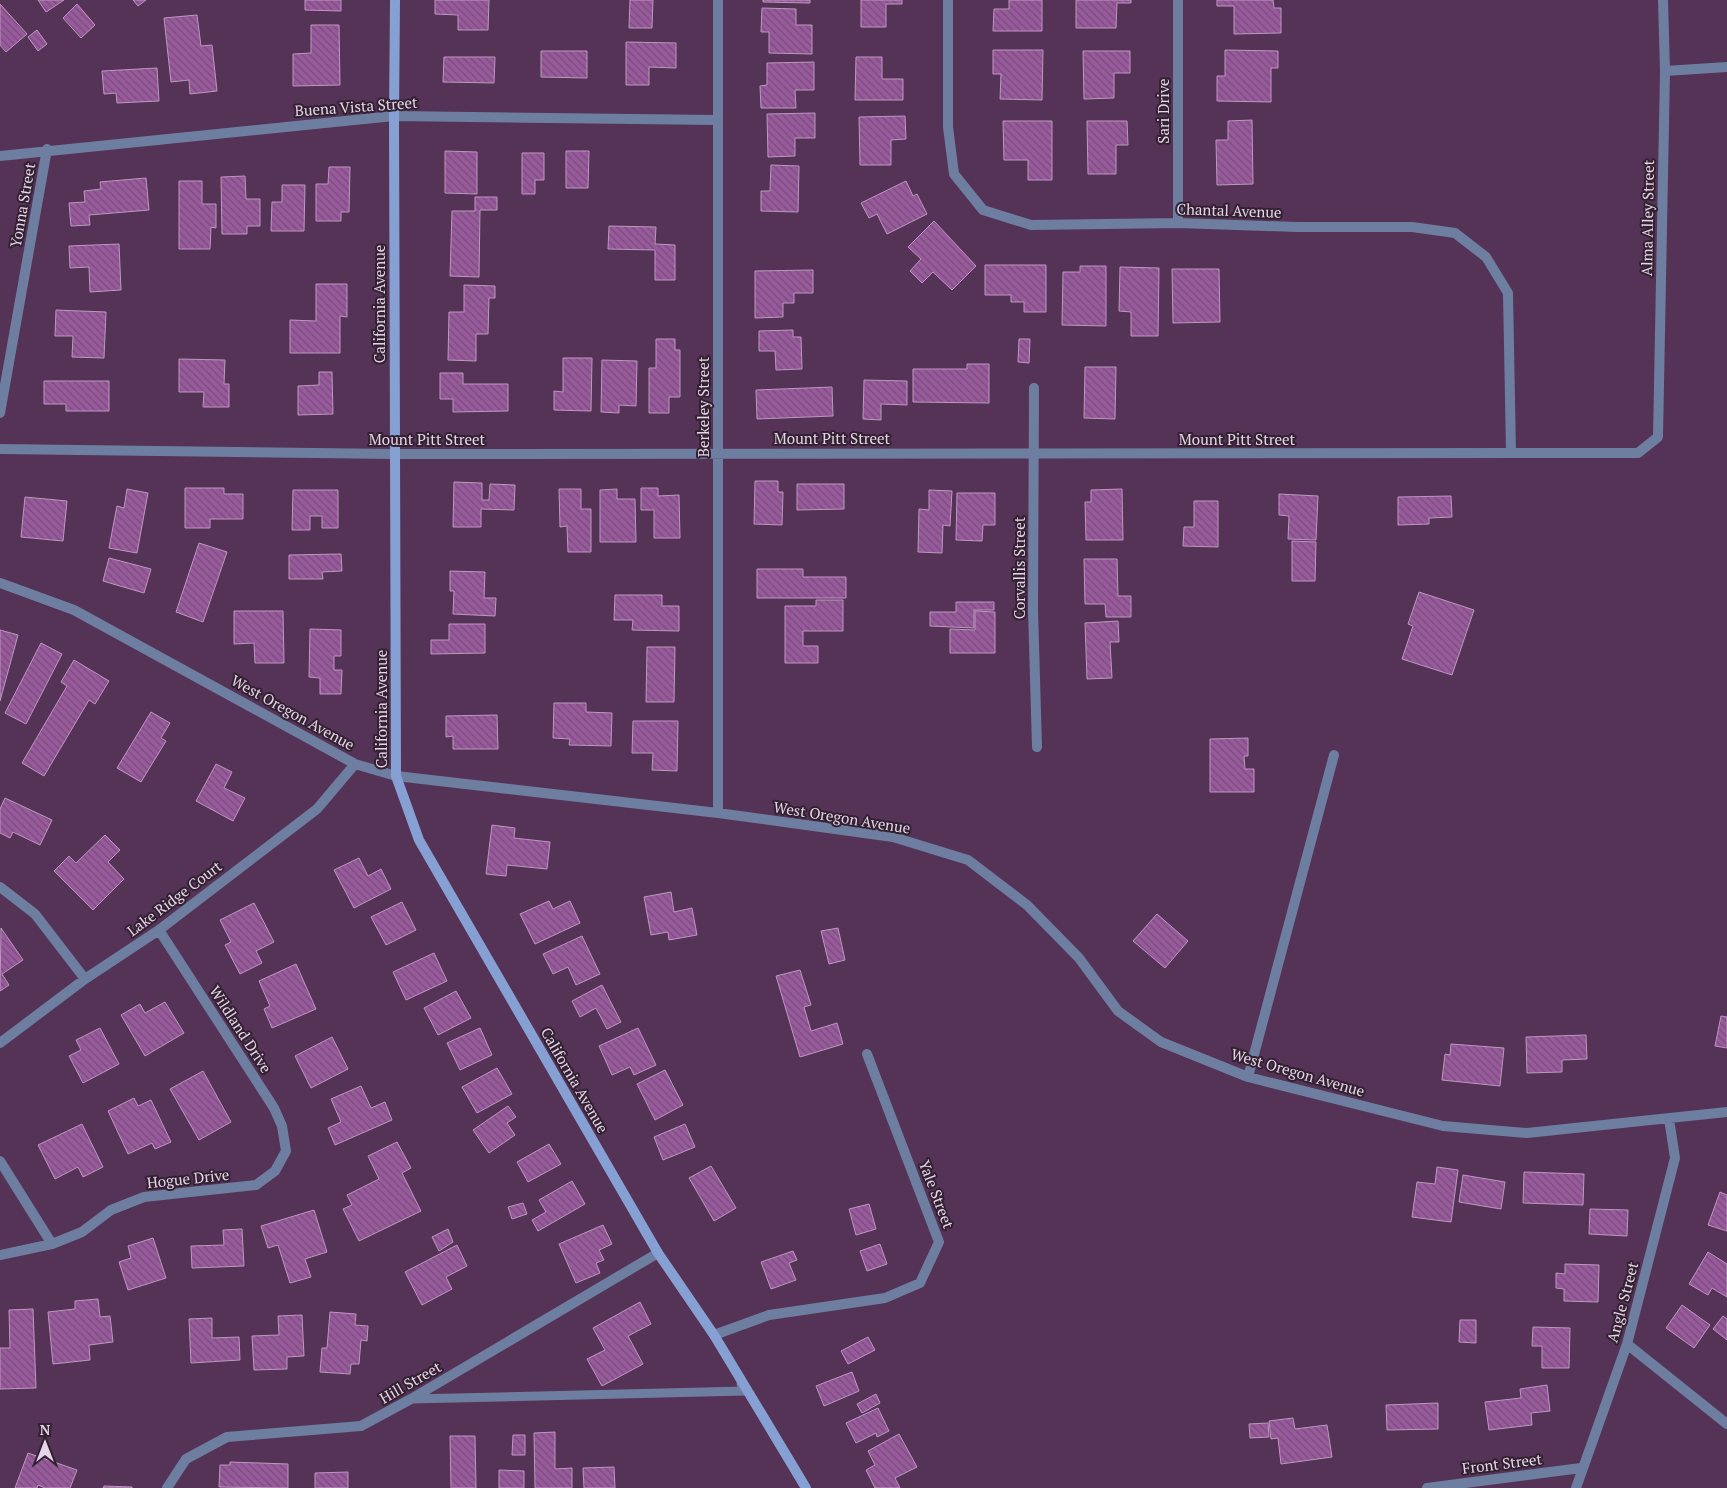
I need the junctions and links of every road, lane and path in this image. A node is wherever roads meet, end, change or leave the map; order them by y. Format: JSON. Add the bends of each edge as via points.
{"nodes":[{"id":1,"x":395,"y":0,"type":"edge"},
{"id":2,"x":718,"y":0,"type":"edge"},
{"id":3,"x":948,"y":0,"type":"edge"},
{"id":4,"x":1178,"y":0,"type":"edge"},
{"id":5,"x":1663,"y":0,"type":"edge"},
{"id":6,"x":1727,"y":67,"type":"edge"},
{"id":7,"x":1665,"y":71,"type":"junction"},
{"id":8,"x":394,"y":116,"type":"junction"},
{"id":9,"x":716,"y":120,"type":"junction"},
{"id":10,"x":47,"y":149,"type":"junction"},
{"id":11,"x":0,"y":156,"type":"edge"},
{"id":12,"x":1178,"y":223,"type":"junction"},
{"id":13,"x":1034,"y":388,"type":"dead end"},
{"id":14,"x":0,"y":413,"type":"edge"},
{"id":15,"x":1658,"y":437,"type":"joint"},
{"id":16,"x":0,"y":449,"type":"edge"},
{"id":17,"x":718,"y":452,"type":"junction"},
{"id":18,"x":1511,"y":453,"type":"junction"},
{"id":19,"x":394,"y":454,"type":"junction"},
{"id":20,"x":1034,"y":455,"type":"junction"},
{"id":21,"x":0,"y":583,"type":"edge"},
{"id":22,"x":1037,"y":747,"type":"dead end"},
{"id":23,"x":1334,"y":755,"type":"dead end"},
{"id":24,"x":355,"y":764,"type":"junction"},
{"id":25,"x":396,"y":776,"type":"junction"},
{"id":26,"x":718,"y":813,"type":"junction"},
{"id":27,"x":0,"y":888,"type":"edge"},
{"id":28,"x":159,"y":930,"type":"junction"},
{"id":29,"x":85,"y":979,"type":"junction"},
{"id":30,"x":0,"y":1043,"type":"edge"},
{"id":31,"x":867,"y":1054,"type":"dead end"},
{"id":32,"x":1248,"y":1077,"type":"junction"},
{"id":33,"x":1727,"y":1112,"type":"edge"},
{"id":34,"x":1669,"y":1119,"type":"junction"},
{"id":35,"x":286,"y":1150,"type":"joint"},
{"id":36,"x":0,"y":1161,"type":"edge"},
{"id":37,"x":52,"y":1244,"type":"junction"},
{"id":38,"x":658,"y":1254,"type":"junction"},
{"id":39,"x":0,"y":1255,"type":"edge"},
{"id":40,"x":714,"y":1335,"type":"junction"},
{"id":41,"x":1627,"y":1344,"type":"junction"},
{"id":42,"x":412,"y":1399,"type":"junction"},
{"id":43,"x":1727,"y":1424,"type":"edge"},
{"id":44,"x":1581,"y":1468,"type":"junction"},
{"id":45,"x":168,"y":1488,"type":"edge"},
{"id":46,"x":806,"y":1488,"type":"edge"},
{"id":47,"x":1427,"y":1488,"type":"edge"},
{"id":48,"x":1576,"y":1488,"type":"edge"}],
"edges":[{"from":1,"to":8,"type":"street","name":"California Avenue"},
{"from":2,"to":9,"type":"street","name":"Berkeley Street"},
{"from":3,"to":12,"type":"street","name":"Chantal Avenue","via":[[948,128],[954,174],[983,210],[1031,225]]},
{"from":4,"to":12,"type":"street","name":"Sari Drive"},
{"from":5,"to":7,"type":"street","name":"Alma Alley Street"},
{"from":6,"to":7,"type":"street"},
{"from":7,"to":15,"type":"street","name":"Alma Alley Street"},
{"from":8,"to":9,"type":"street","name":"Buena Vista Street"},
{"from":8,"to":10,"type":"street","name":"Buena Vista Street"},
{"from":8,"to":19,"type":"street","name":"California Avenue"},
{"from":9,"to":17,"type":"street","name":"Berkeley Street"},
{"from":10,"to":11,"type":"street","name":"Buena Vista Street"},
{"from":10,"to":14,"type":"street","name":"Yonna Street"},
{"from":12,"to":18,"type":"street","name":"Chantal Avenue","via":[[1412,228],[1455,233],[1486,257],[1508,293]]},
{"from":13,"to":20,"type":"street","name":"Corvallis Street"},
{"from":15,"to":18,"type":"street","name":"Mount Pitt Street","via":[[1638,453]]},
{"from":16,"to":19,"type":"street","name":"Mount Pitt Street"},
{"from":17,"to":19,"type":"street","name":"Mount Pitt Street"},
{"from":17,"to":20,"type":"street","name":"Mount Pitt Street"},
{"from":17,"to":26,"type":"street","name":"Berkeley Street"},
{"from":18,"to":20,"type":"street","name":"Mount Pitt Street"},
{"from":19,"to":25,"type":"street","name":"California Avenue"},
{"from":20,"to":22,"type":"street","name":"Corvallis Street"},
{"from":21,"to":24,"type":"street","name":"West Oregon Avenue","via":[[74,610]]},
{"from":23,"to":32,"type":"street"},
{"from":24,"to":25,"type":"street","name":"West Oregon Avenue"},
{"from":24,"to":28,"type":"street","name":"Lake Ridge Court","via":[[317,809]]},
{"from":25,"to":26,"type":"street","name":"West Oregon Avenue"},
{"from":25,"to":38,"type":"street","name":"California Avenue","via":[[419,840]]},
{"from":26,"to":32,"type":"street","name":"West Oregon Avenue","via":[[893,837],[968,860],[1027,905],[1073,951],[1118,1011],[1160,1042]]},
{"from":27,"to":29,"type":"street","via":[[35,914]]},
{"from":28,"to":29,"type":"street","name":"Lake Ridge Court"},
{"from":28,"to":35,"type":"street","name":"Wildland Drive","via":[[274,1108],[282,1126]]},
{"from":29,"to":30,"type":"street","name":"Lake Ridge Court"},
{"from":31,"to":40,"type":"street","name":"Yale Street","via":[[939,1242],[920,1283],[885,1298],[770,1315]]},
{"from":32,"to":34,"type":"street","name":"West Oregon Avenue","via":[[1443,1126],[1527,1133]]},
{"from":33,"to":34,"type":"street","name":"West Oregon Avenue"},
{"from":34,"to":41,"type":"street","name":"Angle Street","via":[[1676,1158]]},
{"from":35,"to":37,"type":"street","name":"Hogue Drive","via":[[275,1171],[256,1185],[144,1197],[111,1210],[82,1232]]},
{"from":36,"to":37,"type":"street"},
{"from":37,"to":39,"type":"street","name":"Hogue Drive"},
{"from":38,"to":40,"type":"street","name":"California Avenue"},
{"from":38,"to":42,"type":"street","name":"Hill Street"},
{"from":40,"to":42,"type":"lane","via":[[745,1392]]},
{"from":40,"to":46,"type":"street","name":"California Avenue"},
{"from":41,"to":43,"type":"street"},
{"from":41,"to":44,"type":"street","name":"Angle Street"},
{"from":42,"to":45,"type":"street","name":"Hill Street","via":[[361,1426],[226,1438],[186,1459]]},
{"from":44,"to":47,"type":"street","name":"Front Street"},
{"from":44,"to":48,"type":"street","name":"Angle Street"}]}
